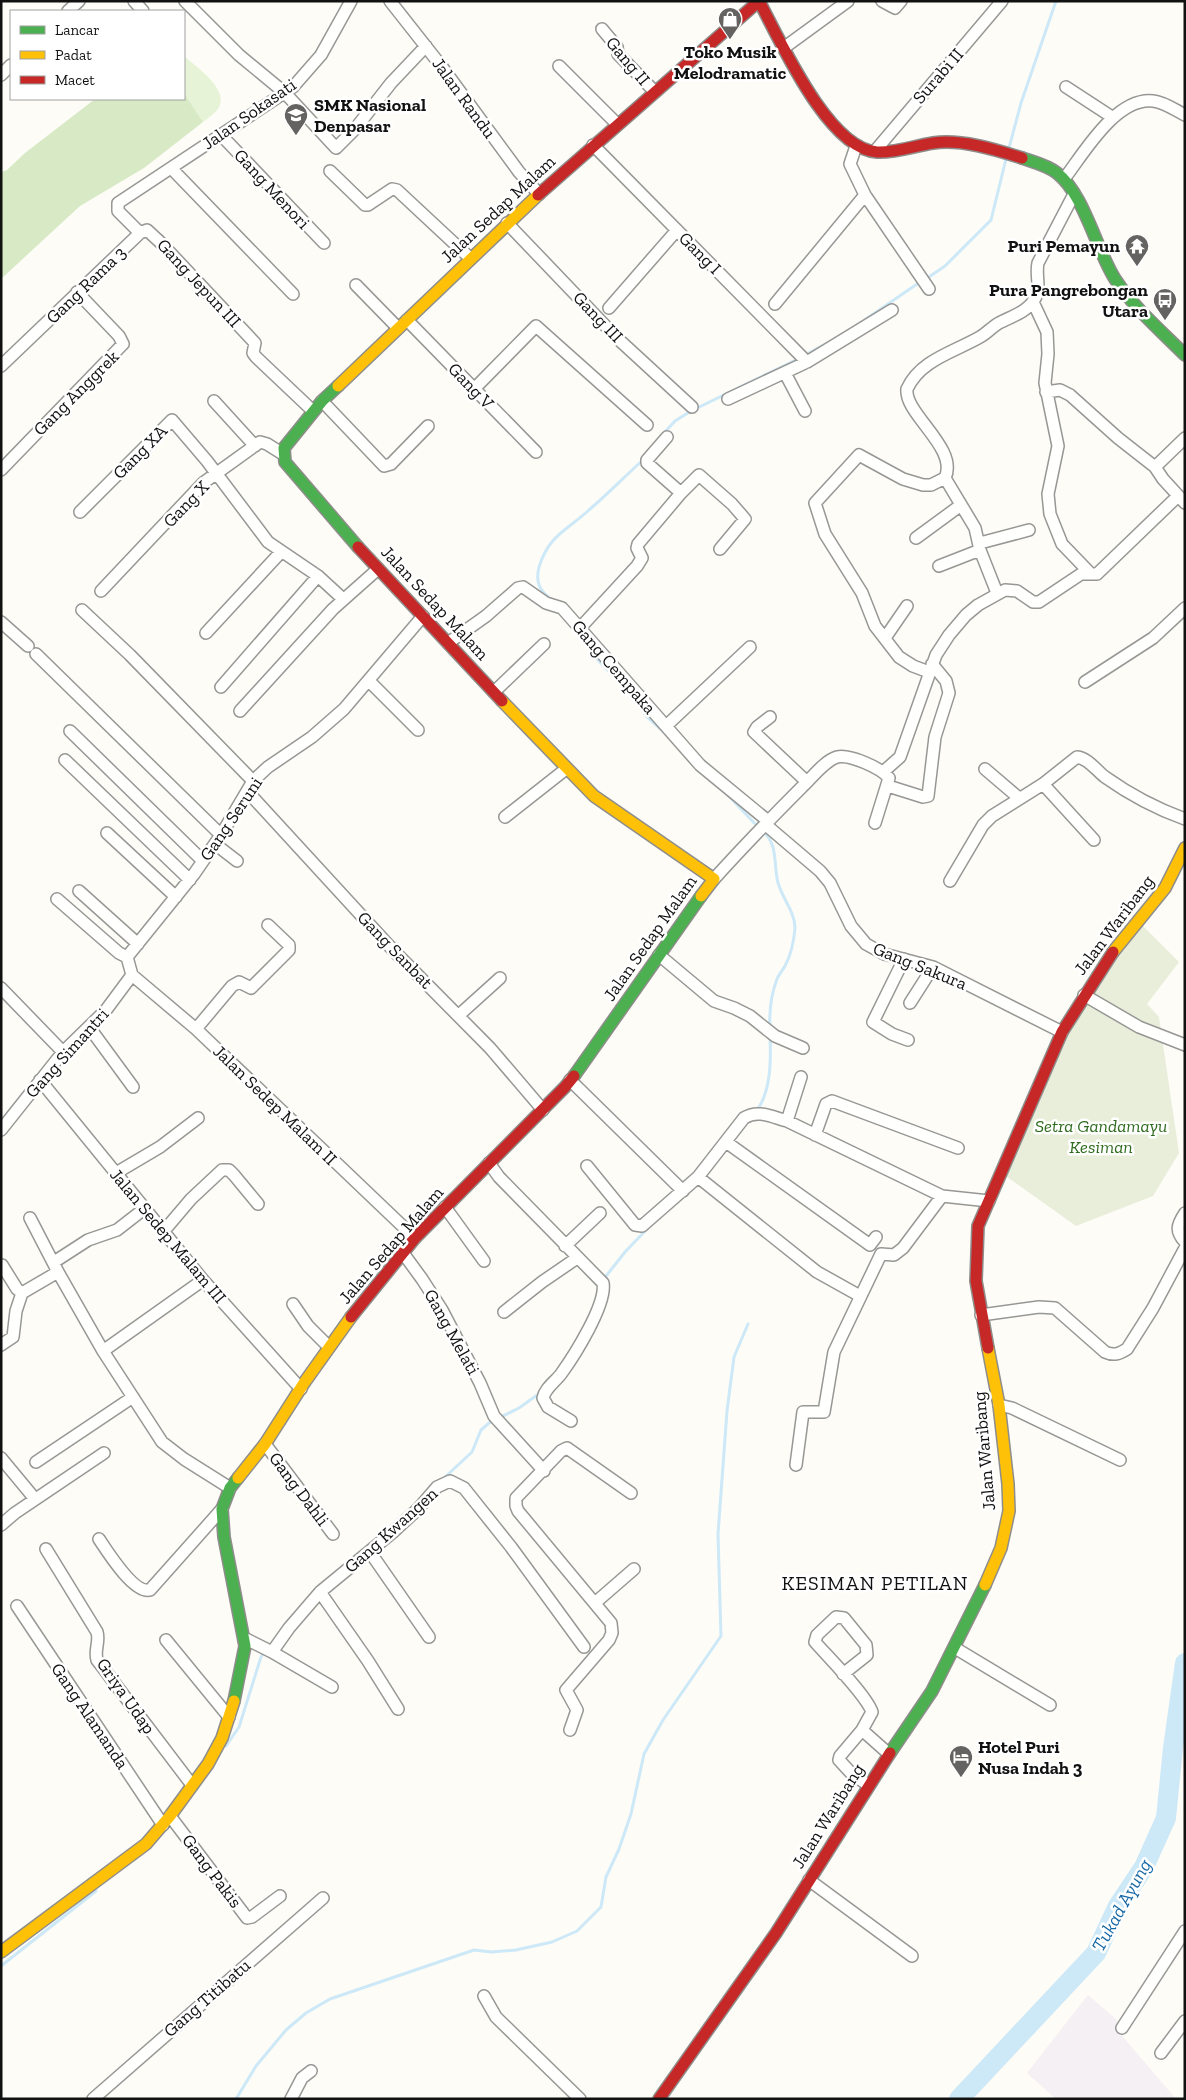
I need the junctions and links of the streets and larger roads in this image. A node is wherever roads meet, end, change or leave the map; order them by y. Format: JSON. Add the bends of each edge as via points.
{"nodes":[{"id":1,"x":79,"y":1,"type":"edge"},
{"id":2,"x":185,"y":1,"type":"edge"},
{"id":3,"x":351,"y":1,"type":"edge"},
{"id":4,"x":390,"y":1,"type":"edge"},
{"id":5,"x":759,"y":1,"type":"edge"},
{"id":6,"x":848,"y":1,"type":"edge"},
{"id":7,"x":882,"y":1,"type":"edge"},
{"id":8,"x":901,"y":1,"type":"edge"},
{"id":9,"x":1002,"y":1,"type":"edge"},
{"id":10,"x":69,"y":10,"type":"edge"},
{"id":11,"x":602,"y":29,"type":"dead end"},
{"id":12,"x":426,"y":46,"type":"junction"},
{"id":13,"x":785,"y":47,"type":"junction"},
{"id":14,"x":559,"y":66,"type":"dead end"},
{"id":15,"x":1066,"y":87,"type":"dead end"},
{"id":16,"x":655,"y":92,"type":"junction"},
{"id":17,"x":285,"y":93,"type":"junction"},
{"id":18,"x":1185,"y":115,"type":"edge"},
{"id":19,"x":1112,"y":117,"type":"junction"},
{"id":20,"x":617,"y":124,"type":"junction"},
{"id":21,"x":221,"y":135,"type":"junction"},
{"id":22,"x":593,"y":145,"type":"junction"},
{"id":23,"x":856,"y":146,"type":"junction"},
{"id":24,"x":875,"y":152,"type":"junction"},
{"id":25,"x":171,"y":168,"type":"junction"},
{"id":26,"x":330,"y":172,"type":"dead end"},
{"id":27,"x":1064,"y":179,"type":"junction"},
{"id":28,"x":539,"y":194,"type":"junction"},
{"id":29,"x":1074,"y":194,"type":"junction"},
{"id":30,"x":864,"y":195,"type":"junction"},
{"id":31,"x":120,"y":201,"type":"joint"},
{"id":32,"x":507,"y":223,"type":"junction"},
{"id":33,"x":677,"y":230,"type":"junction"},
{"id":34,"x":140,"y":233,"type":"junction"},
{"id":35,"x":324,"y":243,"type":"dead end"},
{"id":36,"x":470,"y":258,"type":"junction"},
{"id":37,"x":926,"y":284,"type":"dead end"},
{"id":38,"x":356,"y":285,"type":"dead end"},
{"id":39,"x":77,"y":292,"type":"junction"},
{"id":40,"x":292,"y":294,"type":"dead end"},
{"id":41,"x":1033,"y":302,"type":"junction"},
{"id":42,"x":776,"y":304,"type":"dead end"},
{"id":43,"x":609,"y":308,"type":"dead end"},
{"id":44,"x":892,"y":310,"type":"dead end"},
{"id":45,"x":407,"y":320,"type":"junction"},
{"id":46,"x":398,"y":328,"type":"junction"},
{"id":47,"x":1185,"y":355,"type":"edge"},
{"id":48,"x":804,"y":359,"type":"junction"},
{"id":49,"x":1,"y":366,"type":"edge"},
{"id":50,"x":785,"y":373,"type":"junction"},
{"id":51,"x":474,"y":389,"type":"junction"},
{"id":52,"x":1046,"y":392,"type":"junction"},
{"id":53,"x":728,"y":399,"type":"dead end"},
{"id":54,"x":214,"y":400,"type":"dead end"},
{"id":55,"x":322,"y":401,"type":"junction"},
{"id":56,"x":692,"y":407,"type":"dead end"},
{"id":57,"x":313,"y":411,"type":"junction"},
{"id":58,"x":805,"y":411,"type":"dead end"},
{"id":59,"x":647,"y":425,"type":"dead end"},
{"id":60,"x":428,"y":426,"type":"dead end"},
{"id":61,"x":667,"y":437,"type":"dead end"},
{"id":62,"x":1185,"y":438,"type":"edge"},
{"id":63,"x":254,"y":446,"type":"junction"},
{"id":64,"x":536,"y":452,"type":"dead end"},
{"id":65,"x":283,"y":454,"type":"junction"},
{"id":66,"x":1155,"y":467,"type":"junction"},
{"id":67,"x":1,"y":470,"type":"edge"},
{"id":68,"x":217,"y":474,"type":"junction"},
{"id":69,"x":945,"y":478,"type":"junction"},
{"id":70,"x":681,"y":493,"type":"junction"},
{"id":71,"x":1181,"y":499,"type":"edge"},
{"id":72,"x":960,"y":505,"type":"junction"},
{"id":73,"x":80,"y":512,"type":"dead end"},
{"id":74,"x":1028,"y":530,"type":"dead end"},
{"id":75,"x":916,"y":538,"type":"dead end"},
{"id":76,"x":980,"y":546,"type":"junction"},
{"id":77,"x":720,"y":549,"type":"dead end"},
{"id":78,"x":281,"y":552,"type":"junction"},
{"id":79,"x":939,"y":566,"type":"dead end"},
{"id":80,"x":378,"y":569,"type":"junction"},
{"id":81,"x":1090,"y":573,"type":"junction"},
{"id":82,"x":318,"y":576,"type":"junction"},
{"id":83,"x":100,"y":591,"type":"dead end"},
{"id":84,"x":997,"y":593,"type":"junction"},
{"id":85,"x":343,"y":599,"type":"junction"},
{"id":86,"x":907,"y":606,"type":"dead end"},
{"id":87,"x":1185,"y":608,"type":"edge"},
{"id":88,"x":82,"y":610,"type":"dead end"},
{"id":89,"x":423,"y":616,"type":"junction"},
{"id":90,"x":1,"y":622,"type":"edge"},
{"id":91,"x":580,"y":628,"type":"junction"},
{"id":92,"x":206,"y":633,"type":"dead end"},
{"id":93,"x":885,"y":638,"type":"junction"},
{"id":94,"x":448,"y":643,"type":"junction"},
{"id":95,"x":544,"y":644,"type":"dead end"},
{"id":96,"x":750,"y":647,"type":"dead end"},
{"id":97,"x":931,"y":668,"type":"junction"},
{"id":98,"x":369,"y":681,"type":"junction"},
{"id":99,"x":1084,"y":682,"type":"dead end"},
{"id":100,"x":221,"y":687,"type":"dead end"},
{"id":101,"x":494,"y":692,"type":"junction"},
{"id":102,"x":240,"y":712,"type":"dead end"},
{"id":103,"x":770,"y":717,"type":"dead end"},
{"id":104,"x":666,"y":726,"type":"junction"},
{"id":105,"x":418,"y":730,"type":"dead end"},
{"id":106,"x":70,"y":731,"type":"dead end"},
{"id":107,"x":65,"y":760,"type":"dead end"},
{"id":108,"x":566,"y":769,"type":"junction"},
{"id":109,"x":985,"y":769,"type":"dead end"},
{"id":110,"x":883,"y":772,"type":"junction"},
{"id":111,"x":253,"y":780,"type":"junction"},
{"id":112,"x":807,"y":782,"type":"junction"},
{"id":113,"x":1043,"y":784,"type":"junction"},
{"id":114,"x":888,"y":786,"type":"junction"},
{"id":115,"x":247,"y":791,"type":"junction"},
{"id":116,"x":1019,"y":798,"type":"junction"},
{"id":117,"x":505,"y":816,"type":"dead end"},
{"id":118,"x":1185,"y":819,"type":"edge"},
{"id":119,"x":875,"y":823,"type":"dead end"},
{"id":120,"x":764,"y":826,"type":"junction"},
{"id":121,"x":107,"y":833,"type":"dead end"},
{"id":122,"x":218,"y":840,"type":"junction"},
{"id":123,"x":1094,"y":840,"type":"dead end"},
{"id":124,"x":1185,"y":848,"type":"edge"},
{"id":125,"x":203,"y":861,"type":"junction"},
{"id":126,"x":237,"y":861,"type":"dead end"},
{"id":127,"x":714,"y":879,"type":"junction"},
{"id":128,"x":190,"y":880,"type":"junction"},
{"id":129,"x":950,"y":881,"type":"dead end"},
{"id":130,"x":79,"y":890,"type":"dead end"},
{"id":131,"x":176,"y":897,"type":"junction"},
{"id":132,"x":57,"y":900,"type":"dead end"},
{"id":133,"x":268,"y":925,"type":"dead end"},
{"id":134,"x":138,"y":944,"type":"junction"},
{"id":135,"x":659,"y":955,"type":"junction"},
{"id":136,"x":127,"y":957,"type":"junction"},
{"id":137,"x":904,"y":959,"type":"junction"},
{"id":138,"x":933,"y":967,"type":"junction"},
{"id":139,"x":132,"y":975,"type":"junction"},
{"id":140,"x":500,"y":978,"type":"dead end"},
{"id":141,"x":1,"y":988,"type":"edge"},
{"id":142,"x":1084,"y":995,"type":"junction"},
{"id":143,"x":910,"y":1003,"type":"dead end"},
{"id":144,"x":459,"y":1015,"type":"junction"},
{"id":145,"x":89,"y":1027,"type":"junction"},
{"id":146,"x":196,"y":1029,"type":"junction"},
{"id":147,"x":1062,"y":1032,"type":"junction"},
{"id":148,"x":908,"y":1040,"type":"dead end"},
{"id":149,"x":1185,"y":1045,"type":"edge"},
{"id":150,"x":803,"y":1048,"type":"dead end"},
{"id":151,"x":63,"y":1052,"type":"junction"},
{"id":152,"x":802,"y":1077,"type":"dead end"},
{"id":153,"x":40,"y":1080,"type":"junction"},
{"id":154,"x":570,"y":1080,"type":"junction"},
{"id":155,"x":133,"y":1087,"type":"dead end"},
{"id":156,"x":543,"y":1110,"type":"junction"},
{"id":157,"x":198,"y":1118,"type":"dead end"},
{"id":158,"x":787,"y":1121,"type":"junction"},
{"id":159,"x":1,"y":1130,"type":"edge"},
{"id":160,"x":815,"y":1135,"type":"junction"},
{"id":161,"x":728,"y":1144,"type":"junction"},
{"id":162,"x":958,"y":1148,"type":"dead end"},
{"id":163,"x":489,"y":1163,"type":"junction"},
{"id":164,"x":587,"y":1166,"type":"dead end"},
{"id":165,"x":116,"y":1173,"type":"junction"},
{"id":166,"x":700,"y":1179,"type":"junction"},
{"id":167,"x":683,"y":1191,"type":"junction"},
{"id":168,"x":942,"y":1196,"type":"junction"},
{"id":169,"x":989,"y":1201,"type":"junction"},
{"id":170,"x":258,"y":1204,"type":"dead end"},
{"id":171,"x":445,"y":1207,"type":"junction"},
{"id":172,"x":144,"y":1209,"type":"junction"},
{"id":173,"x":600,"y":1212,"type":"dead end"},
{"id":174,"x":1185,"y":1213,"type":"edge"},
{"id":175,"x":30,"y":1218,"type":"dead end"},
{"id":176,"x":162,"y":1232,"type":"junction"},
{"id":177,"x":876,"y":1237,"type":"dead end"},
{"id":178,"x":415,"y":1238,"type":"junction"},
{"id":179,"x":1185,"y":1242,"type":"edge"},
{"id":180,"x":565,"y":1246,"type":"junction"},
{"id":181,"x":1185,"y":1248,"type":"edge"},
{"id":182,"x":403,"y":1253,"type":"junction"},
{"id":183,"x":577,"y":1258,"type":"junction"},
{"id":184,"x":484,"y":1261,"type":"dead end"},
{"id":185,"x":2,"y":1265,"type":"edge"},
{"id":186,"x":56,"y":1267,"type":"junction"},
{"id":187,"x":203,"y":1280,"type":"junction"},
{"id":188,"x":22,"y":1293,"type":"junction"},
{"id":189,"x":860,"y":1296,"type":"junction"},
{"id":190,"x":293,"y":1304,"type":"dead end"},
{"id":191,"x":504,"y":1312,"type":"dead end"},
{"id":192,"x":981,"y":1315,"type":"junction"},
{"id":193,"x":1,"y":1345,"type":"edge"},
{"id":194,"x":329,"y":1346,"type":"junction"},
{"id":195,"x":103,"y":1350,"type":"junction"},
{"id":196,"x":300,"y":1389,"type":"junction"},
{"id":197,"x":133,"y":1397,"type":"junction"},
{"id":198,"x":999,"y":1405,"type":"junction"},
{"id":199,"x":571,"y":1421,"type":"dead end"},
{"id":200,"x":265,"y":1444,"type":"junction"},
{"id":201,"x":104,"y":1453,"type":"dead end"},
{"id":202,"x":1,"y":1458,"type":"edge"},
{"id":203,"x":1120,"y":1460,"type":"dead end"},
{"id":204,"x":36,"y":1462,"type":"dead end"},
{"id":205,"x":796,"y":1465,"type":"dead end"},
{"id":206,"x":544,"y":1471,"type":"junction"},
{"id":207,"x":230,"y":1488,"type":"junction"},
{"id":208,"x":631,"y":1493,"type":"dead end"},
{"id":209,"x":35,"y":1499,"type":"junction"},
{"id":210,"x":222,"y":1509,"type":"junction"},
{"id":211,"x":1,"y":1525,"type":"edge"},
{"id":212,"x":333,"y":1534,"type":"dead end"},
{"id":213,"x":99,"y":1539,"type":"dead end"},
{"id":214,"x":46,"y":1549,"type":"dead end"},
{"id":215,"x":370,"y":1552,"type":"junction"},
{"id":216,"x":634,"y":1569,"type":"dead end"},
{"id":217,"x":320,"y":1592,"type":"junction"},
{"id":218,"x":596,"y":1602,"type":"junction"},
{"id":219,"x":17,"y":1606,"type":"dead end"},
{"id":220,"x":428,"y":1637,"type":"dead end"},
{"id":221,"x":244,"y":1638,"type":"junction"},
{"id":222,"x":166,"y":1640,"type":"dead end"},
{"id":223,"x":584,"y":1647,"type":"dead end"},
{"id":224,"x":955,"y":1648,"type":"junction"},
{"id":225,"x":268,"y":1650,"type":"junction"},
{"id":226,"x":843,"y":1674,"type":"junction"},
{"id":227,"x":332,"y":1687,"type":"dead end"},
{"id":228,"x":1050,"y":1705,"type":"dead end"},
{"id":229,"x":398,"y":1709,"type":"dead end"},
{"id":230,"x":229,"y":1717,"type":"junction"},
{"id":231,"x":570,"y":1730,"type":"dead end"},
{"id":232,"x":862,"y":1730,"type":"junction"},
{"id":233,"x":889,"y":1754,"type":"junction"},
{"id":234,"x":192,"y":1785,"type":"junction"},
{"id":235,"x":868,"y":1785,"type":"junction"},
{"id":236,"x":173,"y":1819,"type":"junction"},
{"id":237,"x":163,"y":1825,"type":"junction"},
{"id":238,"x":809,"y":1880,"type":"junction"},
{"id":239,"x":280,"y":1896,"type":"dead end"},
{"id":240,"x":323,"y":1898,"type":"dead end"},
{"id":241,"x":1185,"y":1931,"type":"edge"},
{"id":242,"x":1,"y":1952,"type":"edge"},
{"id":243,"x":912,"y":1956,"type":"dead end"},
{"id":244,"x":484,"y":1996,"type":"dead end"},
{"id":245,"x":1185,"y":2021,"type":"edge"},
{"id":246,"x":1122,"y":2028,"type":"dead end"},
{"id":247,"x":1161,"y":2053,"type":"dead end"},
{"id":248,"x":311,"y":2071,"type":"dead end"},
{"id":249,"x":94,"y":2098,"type":"edge"},
{"id":250,"x":291,"y":2099,"type":"edge"},
{"id":251,"x":580,"y":2099,"type":"edge"},
{"id":252,"x":659,"y":2099,"type":"edge"}],
"edges":[{"from":1,"to":10,"type":"street"},
{"from":2,"to":17,"type":"street","via":[[239,55]]},
{"from":3,"to":17,"type":"street","name":"Jalan Sokasati","via":[[321,54]]},
{"from":4,"to":12,"type":"street","name":"Jalan Randu"},
{"from":5,"to":13,"type":"street"},
{"from":5,"to":16,"type":"street","name":"Jalan Sedap Malam"},
{"from":6,"to":13,"type":"street"},
{"from":7,"to":8,"type":"street","via":[[895,8]]},
{"from":9,"to":24,"type":"street","name":"Surabi II"},
{"from":11,"to":16,"type":"street","name":"Gang II","via":[[617,47],[618,54]]},
{"from":12,"to":17,"type":"street","via":[[390,83],[355,130],[336,148]]},
{"from":12,"to":28,"type":"street","name":"Jalan Randu","via":[[511,162]]},
{"from":13,"to":23,"type":"street","via":[[826,116]]},
{"from":14,"to":20,"type":"street"},
{"from":15,"to":19,"type":"street"},
{"from":16,"to":20,"type":"street","name":"Jalan Sedap Malam"},
{"from":17,"to":21,"type":"street","name":"Jalan Sokasati"},
{"from":18,"to":19,"type":"street","via":[[1156,101],[1143,100]]},
{"from":19,"to":27,"type":"street"},
{"from":20,"to":22,"type":"street","name":"Jalan Sedap Malam"},
{"from":21,"to":25,"type":"street","name":"Jalan Sokasati"},
{"from":21,"to":35,"type":"street","name":"Gang Menori"},
{"from":22,"to":28,"type":"street","name":"Jalan Sedap Malam"},
{"from":22,"to":33,"type":"street","name":"Gang I"},
{"from":23,"to":24,"type":"street"},
{"from":23,"to":30,"type":"street","via":[[850,164]]},
{"from":24,"to":27,"type":"street","via":[[952,142],[1041,164]]},
{"from":25,"to":31,"type":"street","name":"Jalan Sokasati"},
{"from":25,"to":40,"type":"street"},
{"from":26,"to":36,"type":"street","via":[[365,205],[392,189],[397,190]]},
{"from":27,"to":29,"type":"street"},
{"from":28,"to":32,"type":"street","name":"Jalan Sedap Malam"},
{"from":29,"to":41,"type":"street","via":[[1038,263],[1038,292]]},
{"from":29,"to":47,"type":"street","via":[[1117,281]]},
{"from":30,"to":37,"type":"street"},
{"from":30,"to":42,"type":"street"},
{"from":31,"to":34,"type":"street","name":"Gang Rama 3","via":[[116,205],[118,210]]},
{"from":32,"to":36,"type":"street","name":"Jalan Sedap Malam"},
{"from":32,"to":56,"type":"street","name":"Gang III","via":[[617,338]]},
{"from":33,"to":43,"type":"street"},
{"from":33,"to":48,"type":"street","name":"Gang I"},
{"from":34,"to":39,"type":"street","name":"Gang Rama 3"},
{"from":34,"to":57,"type":"street","name":"Gang Jepun III","via":[[150,231],[256,344],[253,353],[256,358]]},
{"from":36,"to":45,"type":"street","name":"Jalan Sedap Malam"},
{"from":38,"to":46,"type":"street"},
{"from":39,"to":49,"type":"street","name":"Gang Rama 3"},
{"from":39,"to":67,"type":"street","name":"Gang Anggrek","via":[[119,336],[122,346]]},
{"from":41,"to":52,"type":"street","via":[[1047,332]]},
{"from":41,"to":69,"type":"street","via":[[982,336],[920,370],[912,378],[906,394],[942,453],[948,467]]},
{"from":44,"to":48,"type":"street"},
{"from":45,"to":46,"type":"street","name":"Jalan Sedap Malam"},
{"from":45,"to":51,"type":"street","name":"Gang V"},
{"from":46,"to":55,"type":"street","name":"Jalan Sedap Malam"},
{"from":48,"to":50,"type":"street"},
{"from":50,"to":53,"type":"street"},
{"from":50,"to":58,"type":"street"},
{"from":51,"to":59,"type":"street","via":[[536,326]]},
{"from":51,"to":64,"type":"street","name":"Gang V"},
{"from":52,"to":66,"type":"street","via":[[1065,391]]},
{"from":52,"to":81,"type":"street","via":[[1058,446],[1048,494],[1050,514],[1062,544]]},
{"from":54,"to":63,"type":"street"},
{"from":55,"to":57,"type":"street","name":"Jalan Sedap Malam"},
{"from":55,"to":60,"type":"street","via":[[384,466],[391,464]]},
{"from":57,"to":65,"type":"street","name":"Jalan Sedap Malam","via":[[286,443]]},
{"from":61,"to":70,"type":"street","via":[[647,462]]},
{"from":62,"to":66,"type":"street"},
{"from":63,"to":65,"type":"street","via":[[262,443]]},
{"from":63,"to":68,"type":"street","name":"Gang X"},
{"from":65,"to":80,"type":"street","name":"Jalan Sedap Malam","via":[[290,470]]},
{"from":66,"to":71,"type":"street"},
{"from":68,"to":73,"type":"street","name":"Gang XA","via":[[172,420]]},
{"from":68,"to":78,"type":"street","via":[[265,538]]},
{"from":68,"to":83,"type":"street","name":"Gang X","via":[[203,483]]},
{"from":69,"to":72,"type":"street"},
{"from":69,"to":93,"type":"street","via":[[928,486],[916,484],[859,455],[815,503],[830,543]]},
{"from":70,"to":77,"type":"street","via":[[697,476],[701,476],[744,517],[744,522]]},
{"from":70,"to":91,"type":"street","via":[[638,544],[642,556],[640,561]]},
{"from":71,"to":81,"type":"street","via":[[1100,572]]},
{"from":72,"to":75,"type":"street"},
{"from":72,"to":76,"type":"street","via":[[975,528]]},
{"from":74,"to":76,"type":"street"},
{"from":76,"to":79,"type":"street"},
{"from":76,"to":84,"type":"street"},
{"from":78,"to":82,"type":"street"},
{"from":78,"to":92,"type":"street"},
{"from":80,"to":85,"type":"street"},
{"from":80,"to":89,"type":"street","name":"Jalan Sedap Malam"},
{"from":81,"to":84,"type":"street","via":[[1076,577],[1039,602],[1033,602],[1012,589]]},
{"from":82,"to":85,"type":"street"},
{"from":82,"to":100,"type":"street"},
{"from":84,"to":97,"type":"street","via":[[966,615],[949,635]]},
{"from":85,"to":102,"type":"street"},
{"from":86,"to":93,"type":"street"},
{"from":87,"to":99,"type":"street","via":[[1153,638]]},
{"from":88,"to":111,"type":"street"},
{"from":89,"to":94,"type":"street","name":"Jalan Sedap Malam"},
{"from":89,"to":98,"type":"street","name":"Gang Seruni"},
{"from":90,"to":122,"type":"street"},
{"from":91,"to":94,"type":"street","name":"Gang Cempaka","via":[[556,606],[523,587]]},
{"from":91,"to":104,"type":"street","name":"Gang Cempaka"},
{"from":93,"to":97,"type":"street","via":[[904,662]]},
{"from":94,"to":101,"type":"street","name":"Jalan Sedap Malam"},
{"from":95,"to":101,"type":"street"},
{"from":96,"to":104,"type":"street"},
{"from":97,"to":110,"type":"street","via":[[900,757]]},
{"from":97,"to":114,"type":"street","via":[[946,681],[949,693],[935,737],[928,796]]},
{"from":98,"to":105,"type":"street"},
{"from":98,"to":111,"type":"street","name":"Gang Seruni","via":[[327,725]]},
{"from":101,"to":108,"type":"street","name":"Jalan Sedap Malam"},
{"from":103,"to":112,"type":"street","via":[[754,732]]},
{"from":104,"to":120,"type":"street","name":"Gang Cempaka","via":[[700,765]]},
{"from":106,"to":125,"type":"street"},
{"from":107,"to":128,"type":"street"},
{"from":108,"to":117,"type":"street"},
{"from":108,"to":127,"type":"street","name":"Jalan Sedap Malam","via":[[606,804]]},
{"from":109,"to":116,"type":"street"},
{"from":110,"to":112,"type":"street","via":[[843,756],[831,760]]},
{"from":110,"to":114,"type":"street","via":[[889,778]]},
{"from":111,"to":115,"type":"street","name":"Gang Seruni"},
{"from":112,"to":120,"type":"street"},
{"from":113,"to":116,"type":"street"},
{"from":113,"to":118,"type":"street","via":[[1081,757],[1143,800]]},
{"from":113,"to":123,"type":"street"},
{"from":114,"to":119,"type":"street"},
{"from":115,"to":122,"type":"street","name":"Gang Seruni"},
{"from":115,"to":144,"type":"street","name":"Gang Sanbat","via":[[393,950]]},
{"from":116,"to":129,"type":"street","via":[[983,825]]},
{"from":120,"to":127,"type":"street"},
{"from":120,"to":137,"type":"street","name":"Gang Sakura","via":[[820,870],[851,926],[866,944],[884,954]]},
{"from":121,"to":131,"type":"street"},
{"from":122,"to":125,"type":"street","name":"Gang Seruni"},
{"from":122,"to":126,"type":"street"},
{"from":124,"to":142,"type":"street","name":"Jalan Waribang","via":[[1165,888],[1113,950]]},
{"from":125,"to":128,"type":"street","name":"Gang Seruni"},
{"from":127,"to":135,"type":"street","name":"Jalan Sedap Malam"},
{"from":128,"to":131,"type":"street","name":"Gang Seruni"},
{"from":130,"to":134,"type":"street"},
{"from":131,"to":134,"type":"street","name":"Gang Seruni"},
{"from":132,"to":136,"type":"street"},
{"from":133,"to":146,"type":"street","via":[[289,945],[289,950],[251,988],[237,982]]},
{"from":134,"to":136,"type":"street","name":"Gang Seruni"},
{"from":135,"to":150,"type":"street","via":[[714,1000],[750,1016],[771,1032]]},
{"from":135,"to":154,"type":"street","name":"Jalan Sedap Malam"},
{"from":136,"to":139,"type":"street"},
{"from":137,"to":138,"type":"street","name":"Gang Sakura"},
{"from":137,"to":148,"type":"street","via":[[872,1022]]},
{"from":138,"to":143,"type":"street"},
{"from":138,"to":147,"type":"street","name":"Gang Sakura"},
{"from":139,"to":145,"type":"street","name":"Gang Simantri"},
{"from":139,"to":146,"type":"street","name":"Jalan Sedep Malam II"},
{"from":140,"to":144,"type":"street"},
{"from":141,"to":151,"type":"street"},
{"from":142,"to":147,"type":"street","name":"Jalan Waribang"},
{"from":142,"to":149,"type":"street","via":[[1139,1027]]},
{"from":144,"to":156,"type":"street","name":"Gang Sanbat"},
{"from":145,"to":151,"type":"street","name":"Gang Simantri"},
{"from":145,"to":155,"type":"street"},
{"from":146,"to":178,"type":"street","name":"Jalan Sedep Malam II"},
{"from":147,"to":169,"type":"street","name":"Jalan Waribang"},
{"from":151,"to":153,"type":"street","name":"Gang Simantri"},
{"from":152,"to":158,"type":"street"},
{"from":153,"to":159,"type":"street","name":"Gang Simantri"},
{"from":153,"to":165,"type":"street","name":"Jalan Sedep Malam III"},
{"from":154,"to":156,"type":"street","name":"Jalan Sedap Malam"},
{"from":154,"to":167,"type":"street"},
{"from":156,"to":163,"type":"street","name":"Jalan Sedap Malam"},
{"from":157,"to":165,"type":"street","via":[[160,1147]]},
{"from":158,"to":160,"type":"street"},
{"from":158,"to":161,"type":"street","via":[[753,1114],[744,1118]]},
{"from":160,"to":162,"type":"street","via":[[826,1104],[832,1101]]},
{"from":160,"to":168,"type":"street"},
{"from":161,"to":166,"type":"street"},
{"from":161,"to":177,"type":"street","via":[[870,1245]]},
{"from":163,"to":171,"type":"street","name":"Jalan Sedap Malam"},
{"from":163,"to":180,"type":"street"},
{"from":164,"to":167,"type":"street","via":[[639,1227]]},
{"from":165,"to":172,"type":"street","name":"Jalan Sedep Malam III"},
{"from":166,"to":167,"type":"street"},
{"from":166,"to":189,"type":"street","via":[[817,1272]]},
{"from":168,"to":169,"type":"street"},
{"from":168,"to":189,"type":"street","via":[[903,1248],[894,1255],[881,1254]]},
{"from":169,"to":192,"type":"street","name":"Jalan Waribang","via":[[981,1216],[976,1241],[976,1281]]},
{"from":170,"to":176,"type":"street","via":[[234,1174],[222,1170]]},
{"from":171,"to":178,"type":"street","name":"Jalan Sedap Malam"},
{"from":171,"to":184,"type":"street"},
{"from":172,"to":176,"type":"street","name":"Jalan Sedep Malam III"},
{"from":172,"to":186,"type":"street","via":[[117,1230],[88,1240]]},
{"from":173,"to":180,"type":"street"},
{"from":174,"to":179,"type":"street","via":[[1177,1232]]},
{"from":175,"to":186,"type":"street"},
{"from":176,"to":187,"type":"street","name":"Jalan Sedep Malam III"},
{"from":178,"to":182,"type":"street","name":"Jalan Sedap Malam"},
{"from":180,"to":183,"type":"street"},
{"from":181,"to":192,"type":"street","via":[[1153,1308],[1121,1353],[1110,1355],[1105,1352],[1055,1308],[1039,1307]]},
{"from":182,"to":194,"type":"street","name":"Jalan Sedap Malam"},
{"from":182,"to":206,"type":"street","name":"Gang Melati","via":[[442,1310],[498,1420]]},
{"from":183,"to":191,"type":"street"},
{"from":183,"to":199,"type":"street","via":[[602,1281],[603,1293],[586,1334],[543,1398],[548,1407]]},
{"from":185,"to":188,"type":"street"},
{"from":186,"to":188,"type":"street"},
{"from":186,"to":195,"type":"street"},
{"from":187,"to":195,"type":"street"},
{"from":187,"to":196,"type":"street","name":"Jalan Sedep Malam III"},
{"from":188,"to":193,"type":"street","via":[[13,1337]]},
{"from":189,"to":205,"type":"street","via":[[834,1352],[824,1412],[803,1412]]},
{"from":190,"to":194,"type":"street","via":[[308,1326]]},
{"from":192,"to":198,"type":"street","name":"Jalan Waribang"},
{"from":194,"to":196,"type":"street","name":"Jalan Sedap Malam"},
{"from":195,"to":197,"type":"street"},
{"from":196,"to":200,"type":"street","name":"Jalan Sedap Malam"},
{"from":197,"to":204,"type":"street"},
{"from":197,"to":207,"type":"street","via":[[162,1442]]},
{"from":198,"to":203,"type":"street","via":[[1012,1408]]},
{"from":198,"to":224,"type":"street","name":"Jalan Waribang","via":[[1008,1484],[1006,1526],[1001,1548]]},
{"from":200,"to":207,"type":"street","name":"Jalan Sedap Malam"},
{"from":200,"to":212,"type":"street","name":"Gang Dahli"},
{"from":201,"to":209,"type":"street"},
{"from":202,"to":209,"type":"street"},
{"from":206,"to":208,"type":"street","via":[[563,1449],[570,1448]]},
{"from":206,"to":218,"type":"street","via":[[516,1498],[516,1506]]},
{"from":207,"to":210,"type":"street","name":"Jalan Sedap Malam"},
{"from":209,"to":211,"type":"street"},
{"from":210,"to":213,"type":"street","via":[[150,1590],[141,1590]]},
{"from":210,"to":221,"type":"street","name":"Jalan Sedap Malam","via":[[224,1537]]},
{"from":214,"to":234,"type":"street","name":"Griya Udap","via":[[97,1632],[97,1660]]},
{"from":215,"to":217,"type":"street","name":"Gang Kwangen"},
{"from":215,"to":220,"type":"street"},
{"from":215,"to":223,"type":"street","name":"Gang Kwangen","via":[[418,1509],[438,1486],[450,1481],[464,1488]]},
{"from":216,"to":218,"type":"street"},
{"from":217,"to":225,"type":"street","name":"Gang Kwangen"},
{"from":217,"to":229,"type":"street"},
{"from":218,"to":231,"type":"street","via":[[611,1623],[612,1633],[604,1648],[566,1690],[577,1710]]},
{"from":219,"to":237,"type":"street","name":"Gang Alamanda"},
{"from":221,"to":225,"type":"street"},
{"from":221,"to":230,"type":"street","name":"Jalan Sedap Malam","via":[[242,1664]]},
{"from":222,"to":230,"type":"street"},
{"from":224,"to":228,"type":"street"},
{"from":224,"to":233,"type":"street","name":"Jalan Waribang","via":[[932,1691]]},
{"from":225,"to":227,"type":"street"},
{"from":226,"to":226,"type":"street","via":[[815,1642],[817,1635],[836,1617],[844,1618],[866,1645],[867,1655]]},
{"from":226,"to":232,"type":"street","via":[[870,1704],[872,1712]]},
{"from":230,"to":234,"type":"street","name":"Jalan Sedap Malam","via":[[214,1752]]},
{"from":232,"to":233,"type":"street"},
{"from":232,"to":235,"type":"street","via":[[839,1760]]},
{"from":233,"to":235,"type":"street","name":"Jalan Waribang"},
{"from":234,"to":236,"type":"street","name":"Jalan Sedap Malam"},
{"from":235,"to":238,"type":"street","name":"Jalan Waribang"},
{"from":236,"to":237,"type":"street","name":"Jalan Sedap Malam"},
{"from":236,"to":239,"type":"street","name":"Gang Pakis","via":[[247,1918]]},
{"from":237,"to":242,"type":"street","name":"Jalan Sedap Malam","via":[[146,1844]]},
{"from":238,"to":243,"type":"street"},
{"from":238,"to":252,"type":"street","name":"Jalan Waribang"},
{"from":240,"to":249,"type":"street","name":"Gang Titibatu"},
{"from":241,"to":246,"type":"street"},
{"from":244,"to":251,"type":"street","via":[[496,2017]]},
{"from":245,"to":247,"type":"street"},
{"from":248,"to":250,"type":"street","via":[[302,2078]]}]}
